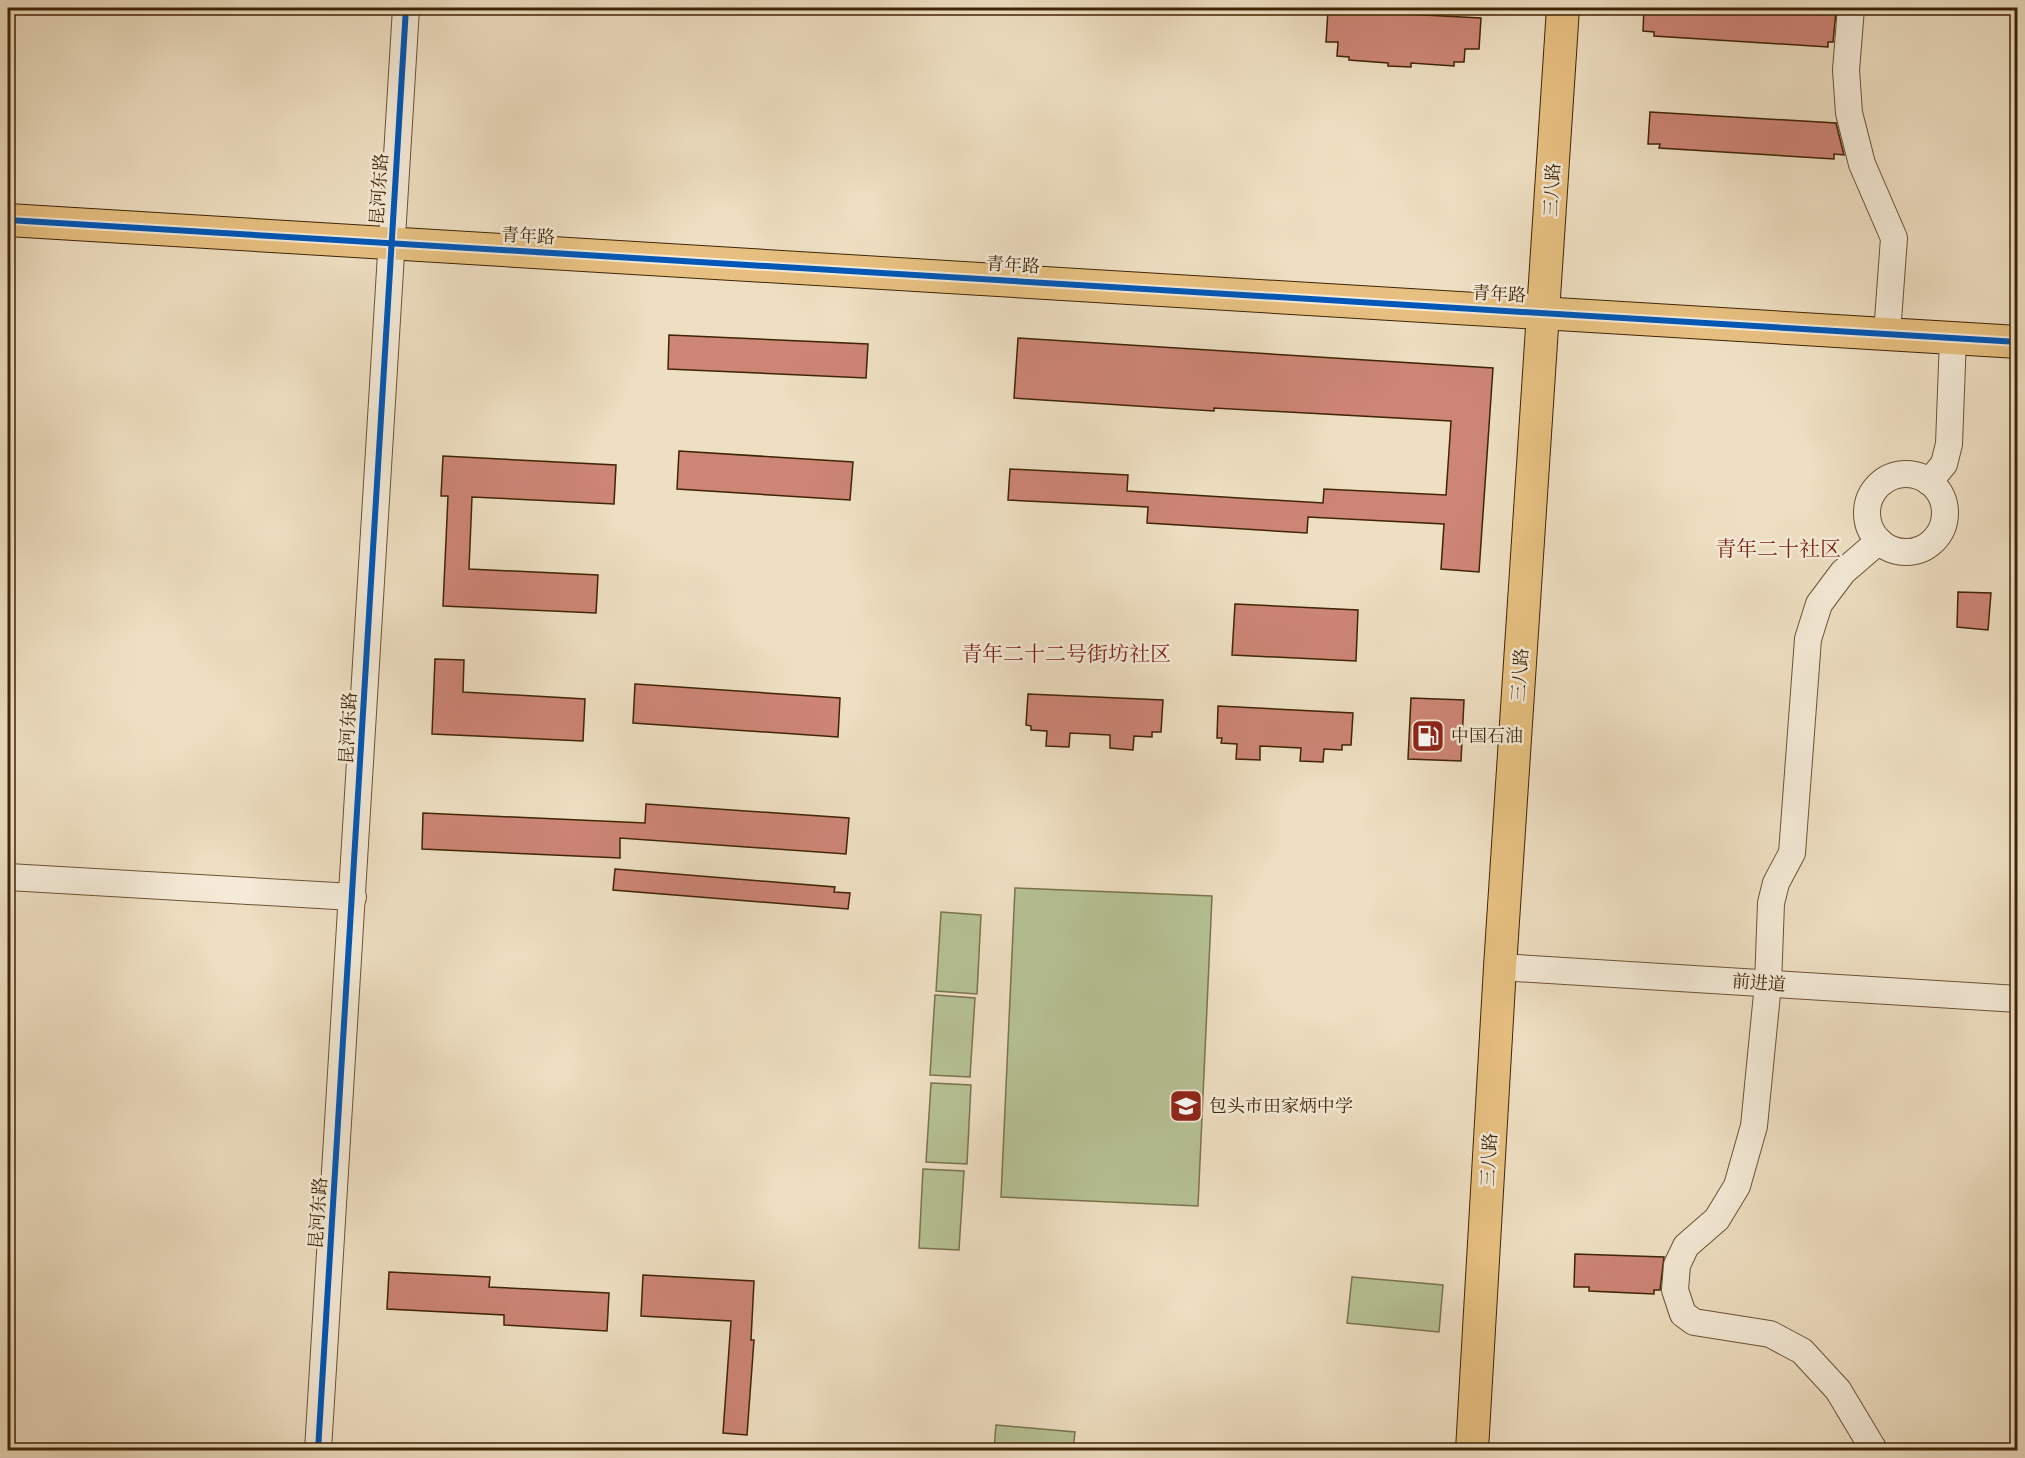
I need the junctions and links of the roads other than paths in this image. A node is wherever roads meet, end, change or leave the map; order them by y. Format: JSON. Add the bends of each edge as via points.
{"nodes":[{"id":1,"x":406,"y":8,"type":"edge"},
{"id":2,"x":1563,"y":8,"type":"edge"},
{"id":3,"x":1851,"y":8,"type":"edge"},
{"id":4,"x":8,"y":220,"type":"edge"},
{"id":5,"x":390,"y":243,"type":"junction"},
{"id":6,"x":1545,"y":312,"type":"junction"},
{"id":7,"x":1887,"y":334,"type":"junction"},
{"id":8,"x":1953,"y":338,"type":"junction"},
{"id":9,"x":2018,"y":342,"type":"edge"},
{"id":10,"x":1929,"y":482,"type":"junction"},
{"id":11,"x":1879,"y":541,"type":"junction"},
{"id":12,"x":8,"y":877,"type":"edge"},
{"id":13,"x":353,"y":897,"type":"junction"},
{"id":14,"x":1500,"y":967,"type":"junction"},
{"id":15,"x":1768,"y":984,"type":"junction"},
{"id":16,"x":2018,"y":999,"type":"edge"},
{"id":17,"x":318,"y":1450,"type":"edge"},
{"id":18,"x":1472,"y":1450,"type":"edge"},
{"id":19,"x":1874,"y":1450,"type":"edge"}],
"edges":[{"from":1,"to":5,"type":"street","name":"昆河东路"},
{"from":2,"to":6,"type":"main road","name":"三八路"},
{"from":3,"to":7,"type":"street","via":[[1846,70],[1848,113],[1862,164],[1894,238]]},
{"from":4,"to":5,"type":"main road","name":"青年路"},
{"from":5,"to":6,"type":"main road","name":"青年路"},
{"from":5,"to":13,"type":"street","name":"昆河东路"},
{"from":6,"to":7,"type":"main road","name":"青年路"},
{"from":6,"to":14,"type":"main road","name":"三八路"},
{"from":7,"to":8,"type":"main road","name":"青年路"},
{"from":8,"to":9,"type":"main road","name":"青年路"},
{"from":8,"to":10,"type":"street","via":[[1949,444],[1944,464]]},
{"from":10,"to":11,"type":"street","via":[[1910,473],[1895,474],[1871,493],[1866,508],[1868,523]]},
{"from":10,"to":11,"type":"street","via":[[1944,501],[1945,516],[1941,531],[1931,543],[1902,552]]},
{"from":11,"to":15,"type":"street","via":[[1843,572],[1819,604],[1808,639],[1792,853],[1776,883],[1771,903]]},
{"from":12,"to":13,"type":"street"},
{"from":13,"to":17,"type":"street","name":"昆河东路"},
{"from":14,"to":15,"type":"street","name":"前进道"},
{"from":14,"to":18,"type":"main road","name":"三八路"},
{"from":15,"to":16,"type":"street","name":"前进道"},
{"from":15,"to":19,"type":"street","via":[[1754,1126],[1737,1186],[1717,1219],[1686,1246],[1677,1265],[1675,1290],[1683,1314],[1694,1322],[1770,1334],[1802,1351],[1838,1390]]}]}
